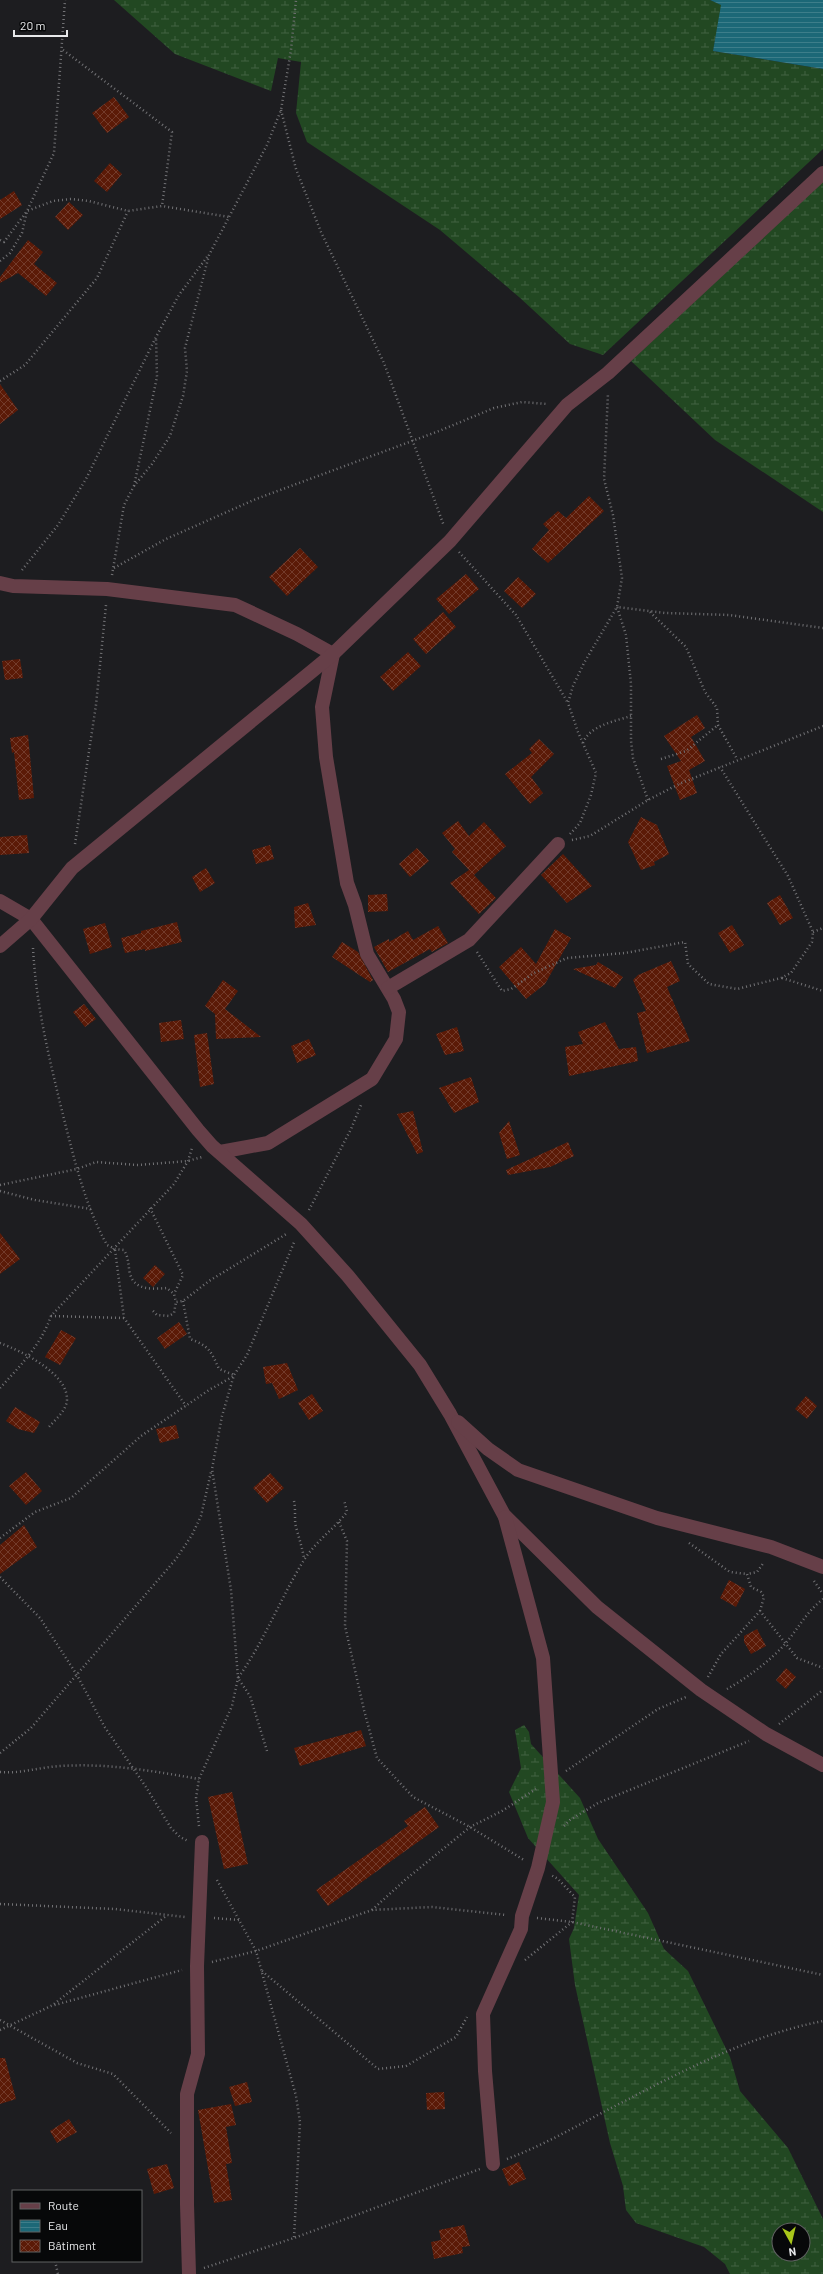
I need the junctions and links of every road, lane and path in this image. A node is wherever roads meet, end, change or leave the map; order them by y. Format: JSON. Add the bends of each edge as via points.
{"nodes":[{"id":1,"x":65,"y":0,"type":"edge"},
{"id":2,"x":296,"y":0,"type":"edge"},
{"id":3,"x":63,"y":50,"type":"junction"},
{"id":4,"x":281,"y":110,"type":"junction"},
{"id":5,"x":823,"y":173,"type":"edge"},
{"id":6,"x":162,"y":206,"type":"junction"},
{"id":7,"x":27,"y":211,"type":"junction"},
{"id":8,"x":128,"y":211,"type":"junction"},
{"id":9,"x":229,"y":217,"type":"junction"},
{"id":10,"x":0,"y":240,"type":"edge"},
{"id":11,"x":209,"y":256,"type":"junction"},
{"id":12,"x":0,"y":260,"type":"edge"},
{"id":13,"x":156,"y":337,"type":"junction"},
{"id":14,"x":608,"y":373,"type":"junction"},
{"id":15,"x":0,"y":381,"type":"edge"},
{"id":16,"x":568,"y":405,"type":"junction"},
{"id":17,"x":413,"y":441,"type":"junction"},
{"id":18,"x":134,"y":486,"type":"junction"},
{"id":19,"x":450,"y":541,"type":"junction"},
{"id":20,"x":114,"y":568,"type":"junction"},
{"id":21,"x":5,"y":584,"type":"edge"},
{"id":22,"x":107,"y":589,"type":"junction"},
{"id":23,"x":617,"y":607,"type":"junction"},
{"id":24,"x":650,"y":611,"type":"junction"},
{"id":25,"x":823,"y":628,"type":"edge"},
{"id":26,"x":333,"y":654,"type":"junction"},
{"id":27,"x":568,"y":702,"type":"junction"},
{"id":28,"x":631,"y":716,"type":"junction"},
{"id":29,"x":718,"y":725,"type":"junction"},
{"id":30,"x":823,"y":726,"type":"edge"},
{"id":31,"x":583,"y":744,"type":"junction"},
{"id":32,"x":661,"y":759,"type":"dead end"},
{"id":33,"x":737,"y":759,"type":"junction"},
{"id":34,"x":720,"y":767,"type":"junction"},
{"id":35,"x":648,"y":800,"type":"junction"},
{"id":36,"x":558,"y":844,"type":"junction"},
{"id":37,"x":72,"y":868,"type":"junction"},
{"id":38,"x":0,"y":901,"type":"edge"},
{"id":39,"x":31,"y":919,"type":"junction"},
{"id":40,"x":823,"y":928,"type":"edge"},
{"id":41,"x":813,"y":932,"type":"junction"},
{"id":42,"x":469,"y":940,"type":"junction"},
{"id":43,"x":0,"y":946,"type":"edge"},
{"id":44,"x":781,"y":978,"type":"junction"},
{"id":45,"x":388,"y":988,"type":"junction"},
{"id":46,"x":823,"y":991,"type":"edge"},
{"id":47,"x":372,"y":1079,"type":"junction"},
{"id":48,"x":198,"y":1130,"type":"junction"},
{"id":49,"x":220,"y":1152,"type":"junction"},
{"id":50,"x":188,"y":1161,"type":"junction"},
{"id":51,"x":77,"y":1169,"type":"junction"},
{"id":52,"x":0,"y":1185,"type":"edge"},
{"id":53,"x":0,"y":1191,"type":"edge"},
{"id":54,"x":150,"y":1208,"type":"junction"},
{"id":55,"x":92,"y":1210,"type":"junction"},
{"id":56,"x":301,"y":1224,"type":"junction"},
{"id":57,"x":115,"y":1250,"type":"junction"},
{"id":58,"x":174,"y":1294,"type":"junction"},
{"id":59,"x":183,"y":1301,"type":"junction"},
{"id":60,"x":176,"y":1302,"type":"junction"},
{"id":61,"x":153,"y":1311,"type":"dead end"},
{"id":62,"x":51,"y":1316,"type":"junction"},
{"id":63,"x":124,"y":1318,"type":"junction"},
{"id":64,"x":0,"y":1343,"type":"edge"},
{"id":65,"x":28,"y":1356,"type":"junction"},
{"id":66,"x":234,"y":1375,"type":"junction"},
{"id":67,"x":0,"y":1388,"type":"edge"},
{"id":68,"x":186,"y":1406,"type":"junction"},
{"id":69,"x":450,"y":1414,"type":"junction"},
{"id":70,"x":48,"y":1428,"type":"dead end"},
{"id":71,"x":212,"y":1469,"type":"junction"},
{"id":72,"x":344,"y":1500,"type":"dead end"},
{"id":73,"x":294,"y":1501,"type":"dead end"},
{"id":74,"x":504,"y":1515,"type":"junction"},
{"id":75,"x":339,"y":1522,"type":"junction"},
{"id":76,"x":0,"y":1538,"type":"edge"},
{"id":77,"x":685,"y":1541,"type":"dead end"},
{"id":78,"x":771,"y":1547,"type":"junction"},
{"id":79,"x":305,"y":1559,"type":"junction"},
{"id":80,"x":823,"y":1567,"type":"edge"},
{"id":81,"x":747,"y":1574,"type":"junction"},
{"id":82,"x":0,"y":1577,"type":"edge"},
{"id":83,"x":823,"y":1599,"type":"edge"},
{"id":84,"x":760,"y":1610,"type":"junction"},
{"id":85,"x":785,"y":1644,"type":"junction"},
{"id":86,"x":823,"y":1668,"type":"edge"},
{"id":87,"x":77,"y":1675,"type":"junction"},
{"id":88,"x":238,"y":1678,"type":"junction"},
{"id":89,"x":701,"y":1690,"type":"junction"},
{"id":90,"x":823,"y":1690,"type":"edge"},
{"id":91,"x":766,"y":1734,"type":"junction"},
{"id":92,"x":267,"y":1751,"type":"dead end"},
{"id":93,"x":0,"y":1753,"type":"edge"},
{"id":94,"x":823,"y":1765,"type":"edge"},
{"id":95,"x":132,"y":1768,"type":"junction"},
{"id":96,"x":0,"y":1772,"type":"edge"},
{"id":97,"x":199,"y":1779,"type":"junction"},
{"id":98,"x":552,"y":1780,"type":"junction"},
{"id":99,"x":470,"y":1827,"type":"junction"},
{"id":100,"x":560,"y":1831,"type":"dead end"},
{"id":101,"x":202,"y":1842,"type":"junction"},
{"id":102,"x":538,"y":1868,"type":"junction"},
{"id":103,"x":216,"y":1877,"type":"dead end"},
{"id":104,"x":0,"y":1904,"type":"edge"},
{"id":105,"x":372,"y":1910,"type":"junction"},
{"id":106,"x":167,"y":1916,"type":"junction"},
{"id":107,"x":522,"y":1916,"type":"junction"},
{"id":108,"x":200,"y":1918,"type":"junction"},
{"id":109,"x":239,"y":1920,"type":"junction"},
{"id":110,"x":572,"y":1922,"type":"junction"},
{"id":111,"x":256,"y":1951,"type":"junction"},
{"id":112,"x":523,"y":1962,"type":"dead end"},
{"id":113,"x":198,"y":1966,"type":"junction"},
{"id":114,"x":261,"y":1970,"type":"junction"},
{"id":115,"x":823,"y":1975,"type":"edge"},
{"id":116,"x":51,"y":2006,"type":"junction"},
{"id":117,"x":468,"y":2014,"type":"dead end"},
{"id":118,"x":0,"y":2020,"type":"edge"},
{"id":119,"x":11,"y":2024,"type":"junction"},
{"id":120,"x":0,"y":2030,"type":"edge"},
{"id":121,"x":188,"y":2148,"type":"junction"},
{"id":122,"x":493,"y":2164,"type":"dead end"},
{"id":123,"x":294,"y":2238,"type":"dead end"},
{"id":124,"x":55,"y":2262,"type":"edge"},
{"id":125,"x":58,"y":2274,"type":"edge"},
{"id":126,"x":189,"y":2274,"type":"edge"}],
"edges":[{"from":1,"to":3,"type":"path"},
{"from":2,"to":4,"type":"path","via":[[292,50]]},
{"from":3,"to":6,"type":"path","via":[[172,132]]},
{"from":3,"to":7,"type":"path","via":[[54,153]]},
{"from":4,"to":9,"type":"path","via":[[267,145]]},
{"from":4,"to":17,"type":"path","via":[[296,169],[306,196],[384,362]]},
{"from":5,"to":14,"type":"street"},
{"from":6,"to":8,"type":"path"},
{"from":6,"to":9,"type":"path"},
{"from":7,"to":8,"type":"path","via":[[53,201],[71,199]]},
{"from":7,"to":10,"type":"path","via":[[4,242]]},
{"from":7,"to":12,"type":"path","via":[[22,233],[10,253]]},
{"from":8,"to":15,"type":"path","via":[[97,278],[25,365]]},
{"from":9,"to":11,"type":"path"},
{"from":11,"to":13,"type":"path","via":[[179,295]]},
{"from":11,"to":18,"type":"path","via":[[185,348],[187,371],[183,396],[170,436]]},
{"from":13,"to":18,"type":"path","via":[[157,377]]},
{"from":13,"to":21,"type":"path","via":[[86,479],[58,524]]},
{"from":14,"to":16,"type":"street"},
{"from":14,"to":23,"type":"path","via":[[604,479],[617,539],[622,578]]},
{"from":16,"to":17,"type":"path","via":[[522,402],[494,408]]},
{"from":16,"to":19,"type":"street"},
{"from":17,"to":19,"type":"path"},
{"from":17,"to":20,"type":"path","via":[[256,498],[166,539]]},
{"from":18,"to":20,"type":"path","via":[[124,505]]},
{"from":19,"to":26,"type":"street"},
{"from":19,"to":27,"type":"path","via":[[516,615]]},
{"from":20,"to":22,"type":"path"},
{"from":21,"to":22,"type":"street"},
{"from":22,"to":26,"type":"street","via":[[235,605]]},
{"from":22,"to":37,"type":"path","via":[[96,705]]},
{"from":23,"to":24,"type":"path"},
{"from":23,"to":27,"type":"path","via":[[584,662],[572,686]]},
{"from":23,"to":28,"type":"path","via":[[626,635]]},
{"from":24,"to":25,"type":"path","via":[[729,615]]},
{"from":24,"to":29,"type":"path","via":[[686,647],[705,692],[717,708]]},
{"from":26,"to":37,"type":"street"},
{"from":26,"to":45,"type":"street","via":[[322,707],[326,757],[336,819],[347,883],[367,954]]},
{"from":27,"to":31,"type":"path"},
{"from":28,"to":31,"type":"path","via":[[602,725],[586,736]]},
{"from":28,"to":35,"type":"path","via":[[633,758]]},
{"from":29,"to":32,"type":"path","via":[[686,751]]},
{"from":29,"to":33,"type":"path"},
{"from":30,"to":33,"type":"path"},
{"from":31,"to":36,"type":"path","via":[[596,773],[591,795],[580,823]]},
{"from":33,"to":34,"type":"path"},
{"from":34,"to":35,"type":"path"},
{"from":34,"to":41,"type":"path","via":[[788,876]]},
{"from":35,"to":36,"type":"path","via":[[590,836]]},
{"from":36,"to":42,"type":"street"},
{"from":37,"to":39,"type":"street"},
{"from":38,"to":39,"type":"street"},
{"from":39,"to":43,"type":"street"},
{"from":39,"to":48,"type":"street"},
{"from":39,"to":51,"type":"path","via":[[35,978],[46,1047]]},
{"from":40,"to":41,"type":"path"},
{"from":41,"to":44,"type":"path","via":[[812,942],[791,973]]},
{"from":42,"to":44,"type":"path","via":[[502,990],[511,989],[534,973],[567,958],[625,953],[685,942],[688,964],[709,984],[736,989]]},
{"from":42,"to":45,"type":"street"},
{"from":44,"to":46,"type":"path"},
{"from":45,"to":47,"type":"street","via":[[399,1012],[399,1023],[396,1039]]},
{"from":47,"to":49,"type":"street","via":[[268,1144]]},
{"from":47,"to":56,"type":"path","via":[[351,1129]]},
{"from":48,"to":49,"type":"street"},
{"from":48,"to":50,"type":"path"},
{"from":49,"to":50,"type":"path"},
{"from":49,"to":56,"type":"street"},
{"from":50,"to":51,"type":"path","via":[[138,1165],[96,1162]]},
{"from":50,"to":54,"type":"path","via":[[174,1184]]},
{"from":51,"to":52,"type":"path"},
{"from":51,"to":55,"type":"path","via":[[84,1194]]},
{"from":53,"to":55,"type":"path"},
{"from":54,"to":57,"type":"path"},
{"from":54,"to":58,"type":"path","via":[[183,1275]]},
{"from":55,"to":57,"type":"path","via":[[107,1245]]},
{"from":56,"to":59,"type":"path","via":[[209,1280]]},
{"from":56,"to":66,"type":"path","via":[[247,1355]]},
{"from":56,"to":69,"type":"street","via":[[348,1276],[420,1365]]},
{"from":57,"to":58,"type":"path","via":[[124,1250],[131,1276],[138,1286],[167,1288]]},
{"from":57,"to":62,"type":"path"},
{"from":57,"to":63,"type":"path"},
{"from":58,"to":60,"type":"path"},
{"from":59,"to":60,"type":"path"},
{"from":59,"to":66,"type":"path","via":[[190,1339],[206,1344],[219,1369]]},
{"from":60,"to":61,"type":"path","via":[[174,1313],[169,1316],[157,1316]]},
{"from":62,"to":63,"type":"path"},
{"from":62,"to":65,"type":"path","via":[[45,1333]]},
{"from":63,"to":68,"type":"path"},
{"from":64,"to":65,"type":"path"},
{"from":65,"to":67,"type":"path"},
{"from":65,"to":70,"type":"path","via":[[50,1371],[61,1381],[65,1389],[65,1408]]},
{"from":66,"to":68,"type":"path"},
{"from":66,"to":71,"type":"path","via":[[222,1416]]},
{"from":68,"to":76,"type":"path","via":[[141,1436],[71,1498],[35,1512]]},
{"from":69,"to":74,"type":"street"},
{"from":69,"to":78,"type":"street","via":[[488,1449],[518,1470],[657,1518]]},
{"from":71,"to":87,"type":"path","via":[[201,1516],[192,1535],[176,1559]]},
{"from":71,"to":88,"type":"path","via":[[231,1590]]},
{"from":72,"to":75,"type":"path","via":[[347,1512]]},
{"from":73,"to":79,"type":"path","via":[[296,1526]]},
{"from":74,"to":89,"type":"street","via":[[597,1607]]},
{"from":74,"to":98,"type":"street","via":[[543,1658]]},
{"from":75,"to":79,"type":"path","via":[[325,1534]]},
{"from":75,"to":99,"type":"path","via":[[347,1541],[346,1626],[377,1758],[413,1797]]},
{"from":77,"to":81,"type":"path","via":[[730,1572]]},
{"from":78,"to":80,"type":"street"},
{"from":78,"to":81,"type":"path","via":[[762,1567],[757,1572]]},
{"from":79,"to":88,"type":"path","via":[[256,1652]]},
{"from":81,"to":84,"type":"path","via":[[751,1587],[761,1592],[764,1597]]},
{"from":82,"to":87,"type":"path","via":[[40,1618]]},
{"from":83,"to":85,"type":"path"},
{"from":84,"to":85,"type":"path"},
{"from":84,"to":89,"type":"path","via":[[720,1654]]},
{"from":85,"to":86,"type":"path","via":[[797,1658]]},
{"from":85,"to":89,"type":"path","via":[[728,1689]]},
{"from":87,"to":93,"type":"path","via":[[31,1728]]},
{"from":87,"to":95,"type":"path","via":[[104,1726]]},
{"from":88,"to":92,"type":"path","via":[[250,1696]]},
{"from":88,"to":97,"type":"path","via":[[232,1706]]},
{"from":89,"to":91,"type":"street"},
{"from":89,"to":98,"type":"path","via":[[658,1709]]},
{"from":90,"to":91,"type":"path"},
{"from":91,"to":94,"type":"street"},
{"from":91,"to":100,"type":"path","via":[[598,1803],[570,1820]]},
{"from":95,"to":96,"type":"path","via":[[60,1766],[12,1773]]},
{"from":95,"to":97,"type":"path"},
{"from":95,"to":101,"type":"path","via":[[171,1828],[186,1840]]},
{"from":97,"to":101,"type":"path","via":[[196,1804]]},
{"from":98,"to":99,"type":"path","via":[[502,1811]]},
{"from":98,"to":102,"type":"street","via":[[553,1802]]},
{"from":99,"to":102,"type":"path"},
{"from":99,"to":105,"type":"path"},
{"from":101,"to":108,"type":"street"},
{"from":102,"to":107,"type":"street"},
{"from":102,"to":110,"type":"path","via":[[558,1879],[576,1896]]},
{"from":103,"to":109,"type":"path"},
{"from":104,"to":106,"type":"path","via":[[115,1909]]},
{"from":105,"to":107,"type":"path","via":[[432,1907]]},
{"from":105,"to":111,"type":"path"},
{"from":106,"to":108,"type":"path"},
{"from":106,"to":116,"type":"path"},
{"from":107,"to":110,"type":"path"},
{"from":107,"to":122,"type":"street","via":[[521,1929],[484,2014],[485,2072]]},
{"from":108,"to":109,"type":"path"},
{"from":108,"to":113,"type":"street"},
{"from":109,"to":111,"type":"path"},
{"from":110,"to":112,"type":"path"},
{"from":110,"to":115,"type":"path"},
{"from":111,"to":113,"type":"path"},
{"from":111,"to":114,"type":"path"},
{"from":113,"to":116,"type":"path"},
{"from":113,"to":121,"type":"street","via":[[198,2054],[187,2094]]},
{"from":114,"to":117,"type":"path","via":[[378,2069],[406,2066],[456,2037]]},
{"from":114,"to":123,"type":"path","via":[[296,2096],[300,2122]]},
{"from":116,"to":119,"type":"path"},
{"from":118,"to":119,"type":"path"},
{"from":119,"to":120,"type":"path"},
{"from":119,"to":121,"type":"path","via":[[77,2062],[113,2074]]},
{"from":121,"to":126,"type":"street"},
{"from":124,"to":125,"type":"path"}]}
